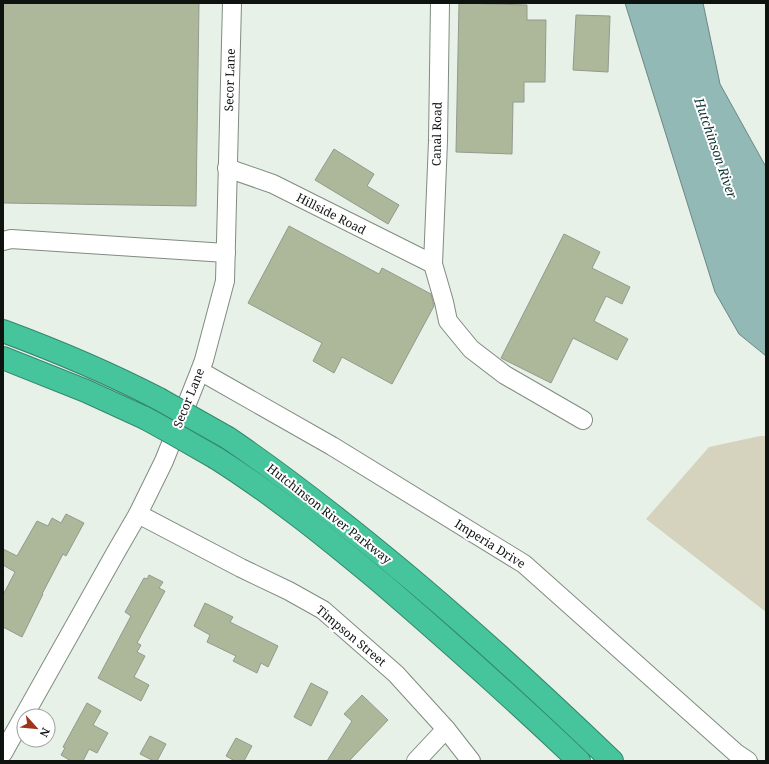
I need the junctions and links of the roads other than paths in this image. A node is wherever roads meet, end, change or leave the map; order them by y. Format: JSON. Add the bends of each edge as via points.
{"nodes":[{"id":1,"x":232,"y":3,"type":"edge"},
{"id":2,"x":440,"y":3,"type":"edge"},
{"id":3,"x":227,"y":168,"type":"junction"},
{"id":4,"x":3,"y":241,"type":"edge"},
{"id":5,"x":226,"y":252,"type":"junction"},
{"id":6,"x":433,"y":264,"type":"junction"},
{"id":7,"x":3,"y":331,"type":"edge"},
{"id":8,"x":3,"y":358,"type":"edge"},
{"id":9,"x":200,"y":371,"type":"junction"},
{"id":10,"x":583,"y":420,"type":"dead end"},
{"id":11,"x":138,"y":514,"type":"junction"},
{"id":12,"x":446,"y":729,"type":"junction"},
{"id":13,"x":3,"y":753,"type":"edge"},
{"id":14,"x":416,"y":761,"type":"edge"},
{"id":15,"x":471,"y":761,"type":"edge"},
{"id":16,"x":579,"y":761,"type":"edge"},
{"id":17,"x":612,"y":761,"type":"edge"},
{"id":18,"x":748,"y":761,"type":"edge"}],
"edges":[{"from":1,"to":3,"type":"street","name":"Secor Lane"},
{"from":2,"to":6,"type":"street","name":"Canal Road"},
{"from":3,"to":5,"type":"street","name":"Secor Lane"},
{"from":3,"to":6,"type":"street","name":"Hillside Road","via":[[273,184]]},
{"from":4,"to":5,"type":"street","via":[[11,239]]},
{"from":5,"to":9,"type":"street","name":"Secor Lane","via":[[224,281]]},
{"from":6,"to":10,"type":"street","name":"Canal Road","via":[[448,321],[471,349],[504,375]]},
{"from":7,"to":17,"type":"highway","name":"Hutchinson River Parkway","bridge":true,"via":[[126,382],[228,438],[303,491],[415,581],[511,666]]},
{"from":8,"to":16,"type":"highway","name":"Hutchinson River Parkway","bridge":true,"via":[[145,418],[216,458],[282,503],[445,637]]},
{"from":9,"to":11,"type":"street","name":"Secor Lane","via":[[164,461]]},
{"from":9,"to":18,"type":"street","name":"Imperia Drive","via":[[332,446],[524,564]]},
{"from":11,"to":12,"type":"street","name":"Timpson Street","via":[[322,610],[396,674]]},
{"from":11,"to":13,"type":"street","name":"Secor Lane"},
{"from":12,"to":14,"type":"street"},
{"from":12,"to":15,"type":"street","name":"Timpson Street"}]}
